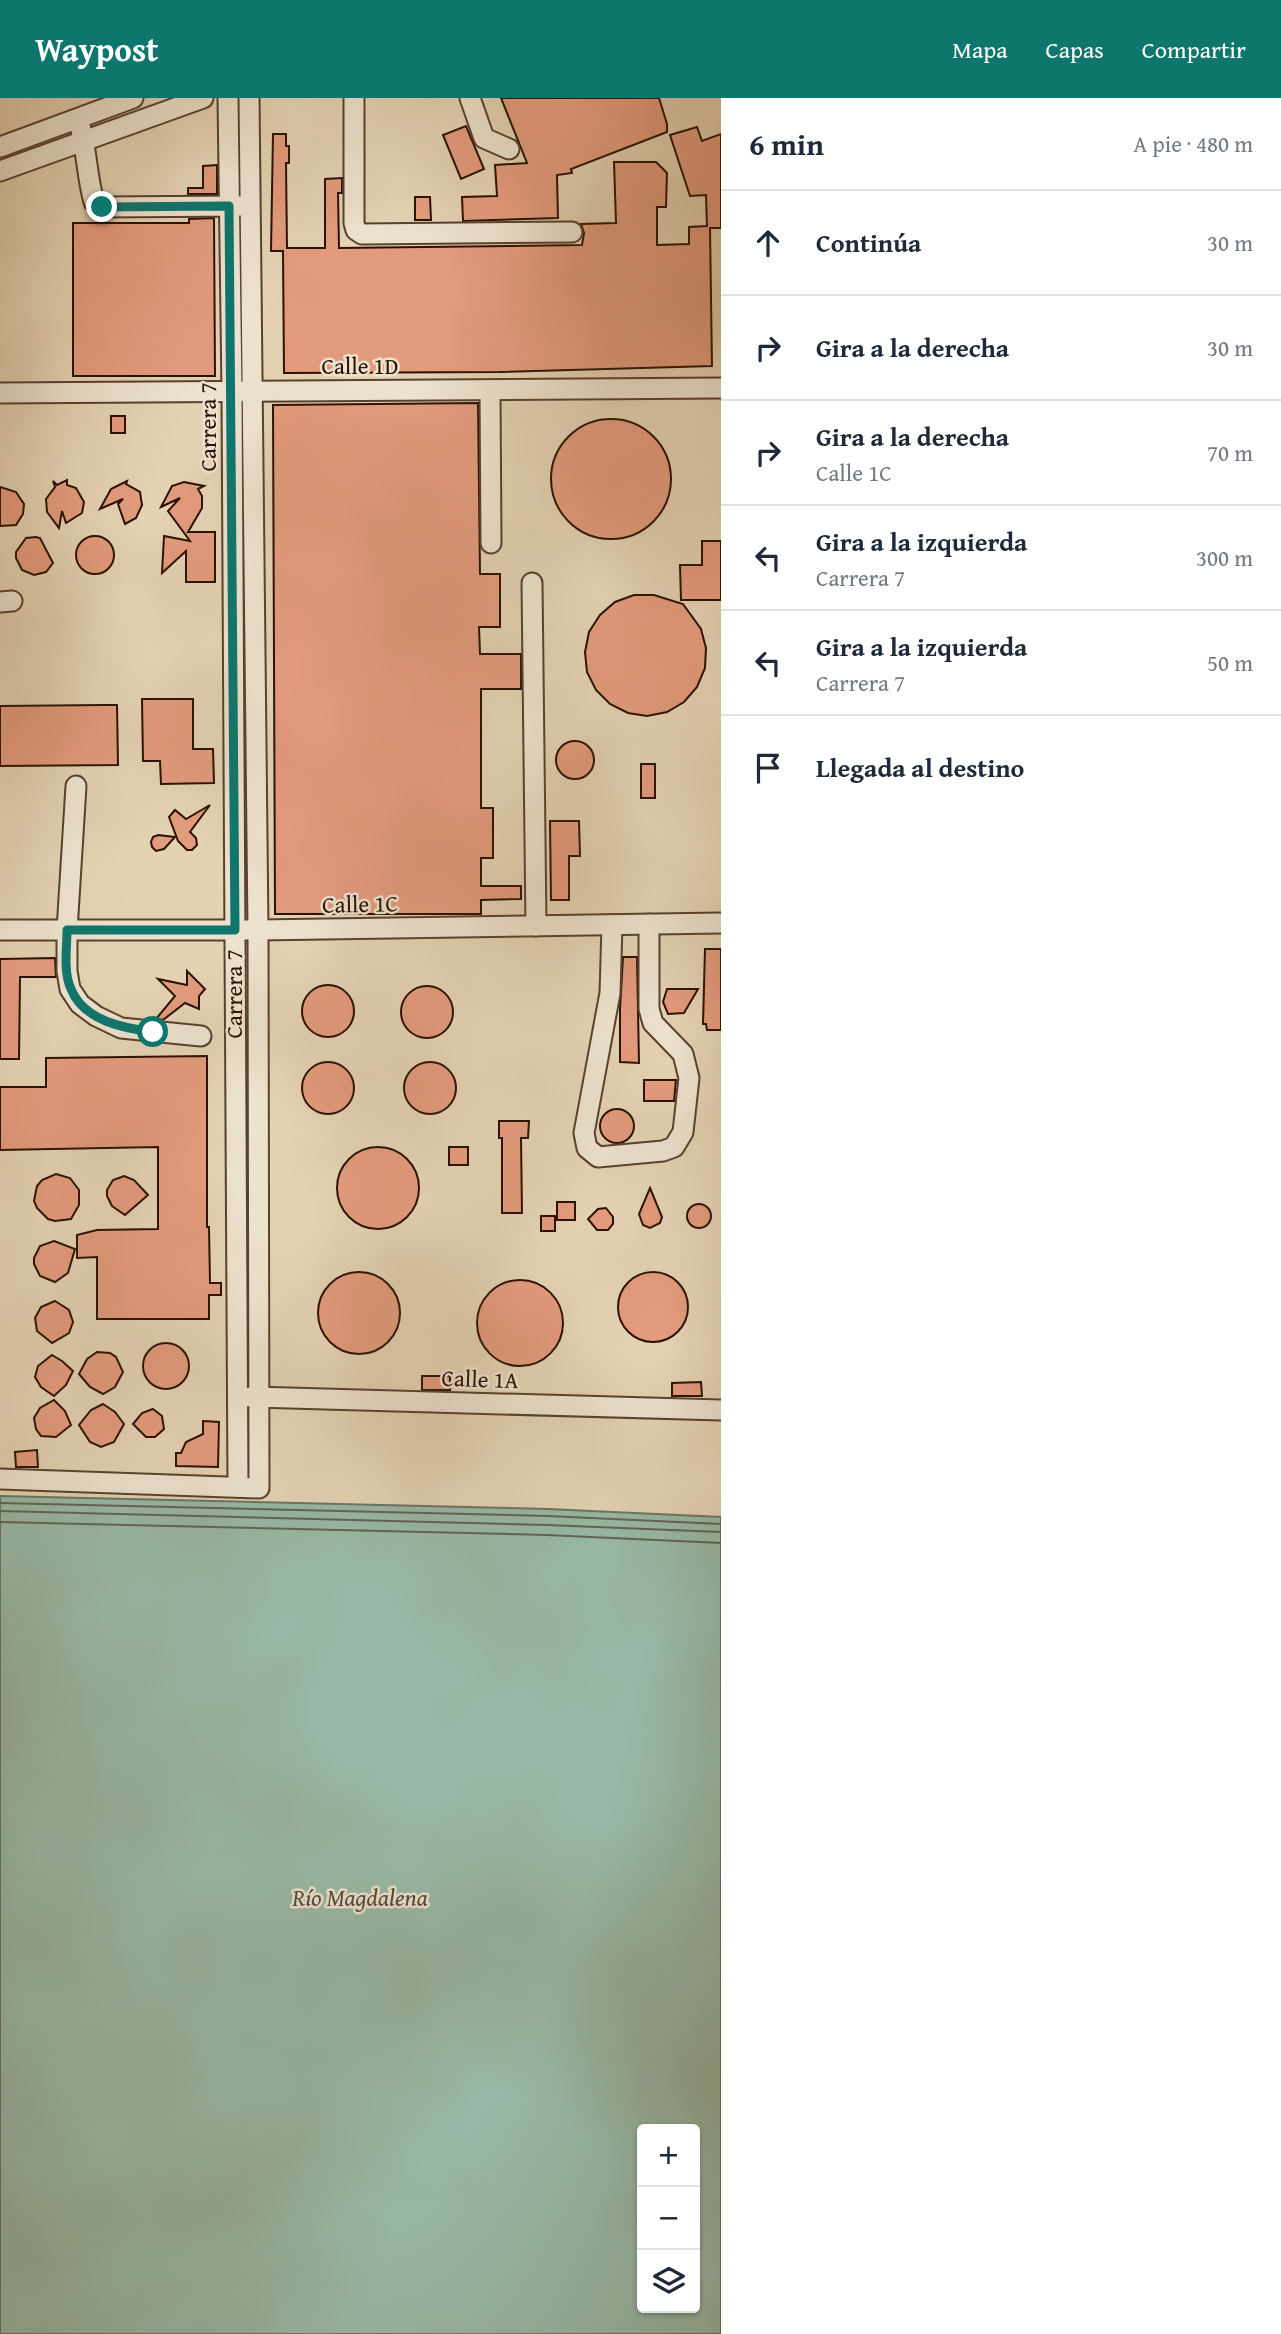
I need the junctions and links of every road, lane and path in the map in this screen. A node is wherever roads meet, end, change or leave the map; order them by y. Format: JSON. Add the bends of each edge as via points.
{"nodes":[{"id":1,"x":133,"y":98,"type":"edge"},
{"id":2,"x":203,"y":98,"type":"edge"},
{"id":3,"x":228,"y":98,"type":"edge"},
{"id":4,"x":249,"y":98,"type":"edge"},
{"id":5,"x":354,"y":98,"type":"edge"},
{"id":6,"x":470,"y":98,"type":"edge"},
{"id":7,"x":78,"y":119,"type":"junction"},
{"id":8,"x":85,"y":141,"type":"junction"},
{"id":9,"x":0,"y":147,"type":"edge"},
{"id":10,"x":509,"y":149,"type":"dead end"},
{"id":11,"x":0,"y":171,"type":"edge"},
{"id":12,"x":229,"y":206,"type":"junction"},
{"id":13,"x":251,"y":206,"type":"junction"},
{"id":14,"x":572,"y":232,"type":"dead end"},
{"id":15,"x":721,"y":388,"type":"edge"},
{"id":16,"x":490,"y":390,"type":"junction"},
{"id":17,"x":232,"y":391,"type":"junction"},
{"id":18,"x":253,"y":391,"type":"junction"},
{"id":19,"x":0,"y":393,"type":"edge"},
{"id":20,"x":491,"y":543,"type":"dead end"},
{"id":21,"x":532,"y":583,"type":"dead end"},
{"id":22,"x":76,"y":786,"type":"dead end"},
{"id":23,"x":721,"y":923,"type":"edge"},
{"id":24,"x":649,"y":924,"type":"junction"},
{"id":25,"x":612,"y":925,"type":"junction"},
{"id":26,"x":536,"y":926,"type":"junction"},
{"id":27,"x":0,"y":930,"type":"edge"},
{"id":28,"x":67,"y":930,"type":"junction"},
{"id":29,"x":235,"y":930,"type":"junction"},
{"id":30,"x":258,"y":930,"type":"junction"},
{"id":31,"x":258,"y":1031,"type":"junction"},
{"id":32,"x":235,"y":1032,"type":"junction"},
{"id":33,"x":201,"y":1036,"type":"dead end"},
{"id":34,"x":236,"y":1184,"type":"junction"},
{"id":35,"x":259,"y":1185,"type":"junction"},
{"id":36,"x":237,"y":1397,"type":"junction"},
{"id":37,"x":260,"y":1397,"type":"junction"},
{"id":38,"x":721,"y":1410,"type":"edge"},
{"id":39,"x":0,"y":1479,"type":"edge"},
{"id":40,"x":238,"y":1487,"type":"junction"}],
"edges":[{"from":1,"to":7,"type":"street"},
{"from":2,"to":8,"type":"street"},
{"from":3,"to":12,"type":"street","name":"Carrera 7"},
{"from":4,"to":13,"type":"street","name":"Carrera 7"},
{"from":5,"to":14,"type":"street","via":[[354,223],[362,234]]},
{"from":6,"to":10,"type":"street","via":[[484,138]]},
{"from":7,"to":8,"type":"street"},
{"from":7,"to":9,"type":"street"},
{"from":8,"to":11,"type":"street"},
{"from":8,"to":12,"type":"street","via":[[93,202],[102,207]]},
{"from":12,"to":13,"type":"street"},
{"from":12,"to":17,"type":"street","name":"Carrera 7"},
{"from":13,"to":18,"type":"street","name":"Carrera 7"},
{"from":15,"to":16,"type":"street","name":"Calle 1D"},
{"from":16,"to":18,"type":"street","name":"Calle 1D"},
{"from":16,"to":20,"type":"street"},
{"from":17,"to":18,"type":"street","name":"Calle 1D"},
{"from":17,"to":19,"type":"street","name":"Calle 1D"},
{"from":17,"to":29,"type":"street","name":"Carrera 7"},
{"from":18,"to":30,"type":"street","name":"Carrera 7"},
{"from":21,"to":26,"type":"street"},
{"from":22,"to":28,"type":"street"},
{"from":23,"to":24,"type":"street","name":"Calle 1C"},
{"from":24,"to":25,"type":"street","name":"Calle 1C"},
{"from":24,"to":25,"type":"street","via":[[649,1009],[653,1023],[683,1054],[689,1078],[683,1132],[674,1147],[663,1151],[598,1157],[587,1148],[584,1133],[610,993]]},
{"from":25,"to":26,"type":"street","name":"Calle 1C"},
{"from":26,"to":30,"type":"street","name":"Calle 1C"},
{"from":27,"to":28,"type":"street","name":"Calle 1C"},
{"from":28,"to":29,"type":"street","name":"Calle 1C"},
{"from":28,"to":33,"type":"street","via":[[70,989],[80,1004],[121,1028]]},
{"from":29,"to":30,"type":"street","name":"Calle 1C"},
{"from":29,"to":32,"type":"street","name":"Carrera 7"},
{"from":30,"to":31,"type":"street","name":"Carrera 7"},
{"from":31,"to":32,"type":"street"},
{"from":31,"to":35,"type":"street","name":"Carrera 7"},
{"from":32,"to":34,"type":"street","name":"Carrera 7"},
{"from":34,"to":35,"type":"street"},
{"from":34,"to":36,"type":"street","name":"Carrera 7"},
{"from":35,"to":37,"type":"street","name":"Carrera 7"},
{"from":36,"to":37,"type":"street","name":"Calle 1A"},
{"from":36,"to":40,"type":"street","name":"Carrera 7"},
{"from":37,"to":38,"type":"street","name":"Calle 1A"},
{"from":37,"to":40,"type":"street","name":"Carrera 7","via":[[259,1488]]},
{"from":39,"to":40,"type":"street"}]}
